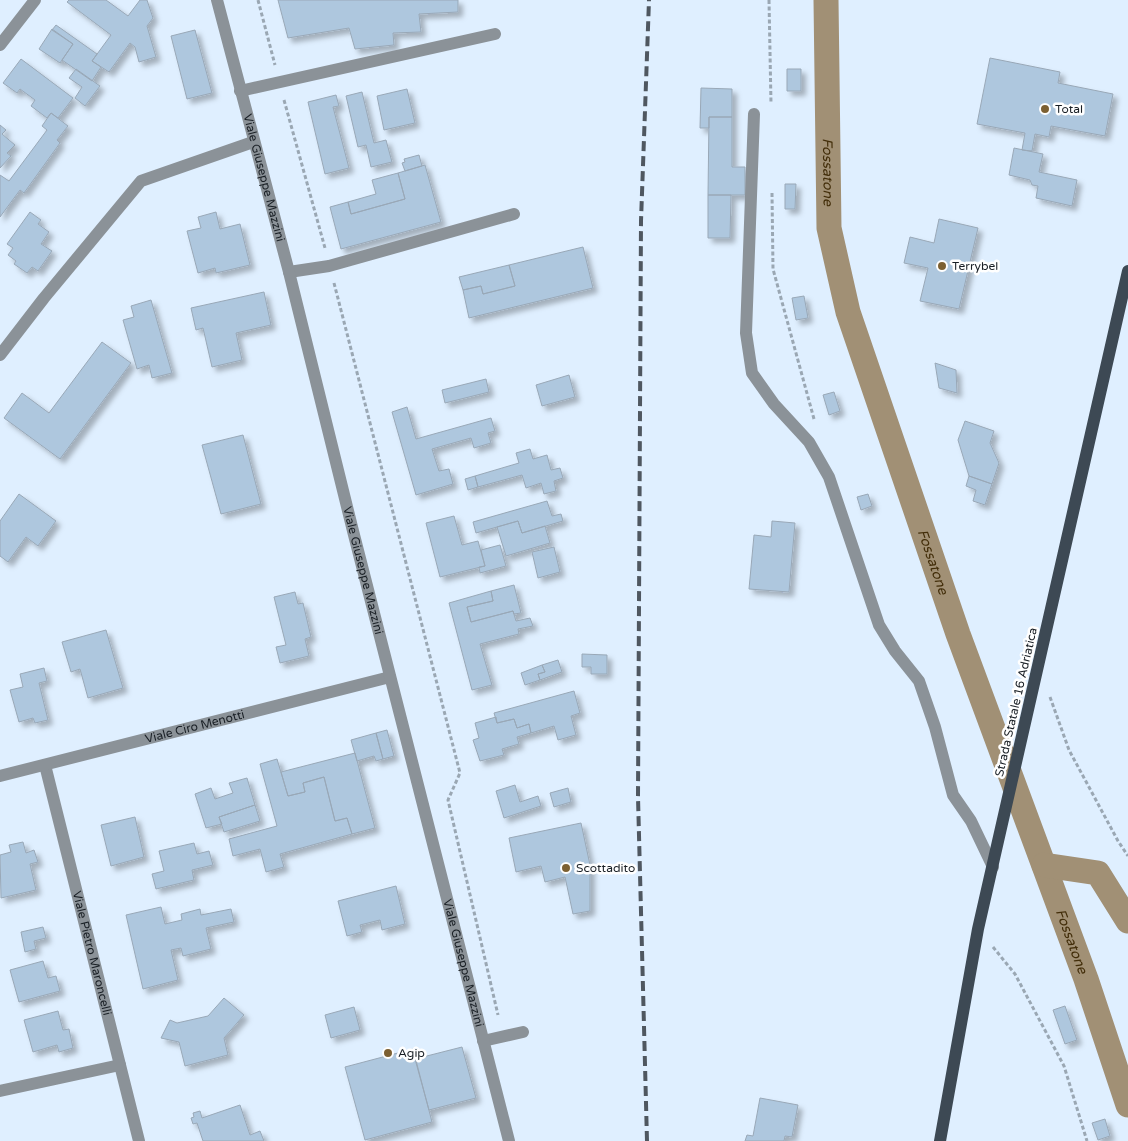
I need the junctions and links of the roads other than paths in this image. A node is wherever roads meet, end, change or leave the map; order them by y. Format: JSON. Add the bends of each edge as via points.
{"nodes":[{"id":1,"x":35,"y":0,"type":"edge"},
{"id":2,"x":217,"y":0,"type":"edge"},
{"id":3,"x":495,"y":34,"type":"dead end"},
{"id":4,"x":0,"y":45,"type":"edge"},
{"id":5,"x":240,"y":91,"type":"junction"},
{"id":6,"x":754,"y":114,"type":"dead end"},
{"id":7,"x":253,"y":142,"type":"junction"},
{"id":8,"x":514,"y":214,"type":"dead end"},
{"id":9,"x":1128,"y":271,"type":"edge"},
{"id":10,"x":289,"y":272,"type":"junction"},
{"id":11,"x":0,"y":355,"type":"edge"},
{"id":12,"x":390,"y":677,"type":"junction"},
{"id":13,"x":45,"y":765,"type":"junction"},
{"id":14,"x":0,"y":776,"type":"edge"},
{"id":15,"x":993,"y":867,"type":"junction"},
{"id":16,"x":523,"y":1032,"type":"dead end"},
{"id":17,"x":483,"y":1041,"type":"junction"},
{"id":18,"x":120,"y":1065,"type":"junction"},
{"id":19,"x":0,"y":1091,"type":"edge"},
{"id":20,"x":139,"y":1141,"type":"edge"},
{"id":21,"x":509,"y":1141,"type":"edge"},
{"id":22,"x":940,"y":1141,"type":"edge"}],
"edges":[{"from":1,"to":4,"type":"street"},
{"from":2,"to":5,"type":"street","name":"Viale Giuseppe Mazzini"},
{"from":3,"to":5,"type":"street"},
{"from":5,"to":7,"type":"street","name":"Viale Giuseppe Mazzini"},
{"from":6,"to":15,"type":"street","via":[[746,333],[752,373],[774,404],[809,442],[829,477],[879,625],[919,681],[953,795],[971,821]]},
{"from":7,"to":10,"type":"street","name":"Viale Giuseppe Mazzini"},
{"from":7,"to":11,"type":"street","via":[[141,181]]},
{"from":8,"to":10,"type":"street","via":[[329,266]]},
{"from":9,"to":15,"type":"main road","name":"Strada Statale 16 Adriatica"},
{"from":10,"to":12,"type":"street","name":"Viale Giuseppe Mazzini"},
{"from":12,"to":13,"type":"street","name":"Viale Ciro Menotti"},
{"from":12,"to":17,"type":"street","name":"Viale Giuseppe Mazzini"},
{"from":13,"to":14,"type":"street","name":"Viale Ciro Menotti"},
{"from":13,"to":18,"type":"street","name":"Viale Pietro Maroncelli"},
{"from":15,"to":22,"type":"main road","name":"Strada Statale 16 Adriatica","via":[[978,929]]},
{"from":16,"to":17,"type":"street"},
{"from":17,"to":21,"type":"street","name":"Viale Giuseppe Mazzini"},
{"from":18,"to":19,"type":"street"},
{"from":18,"to":20,"type":"street","name":"Viale Pietro Maroncelli"}]}
